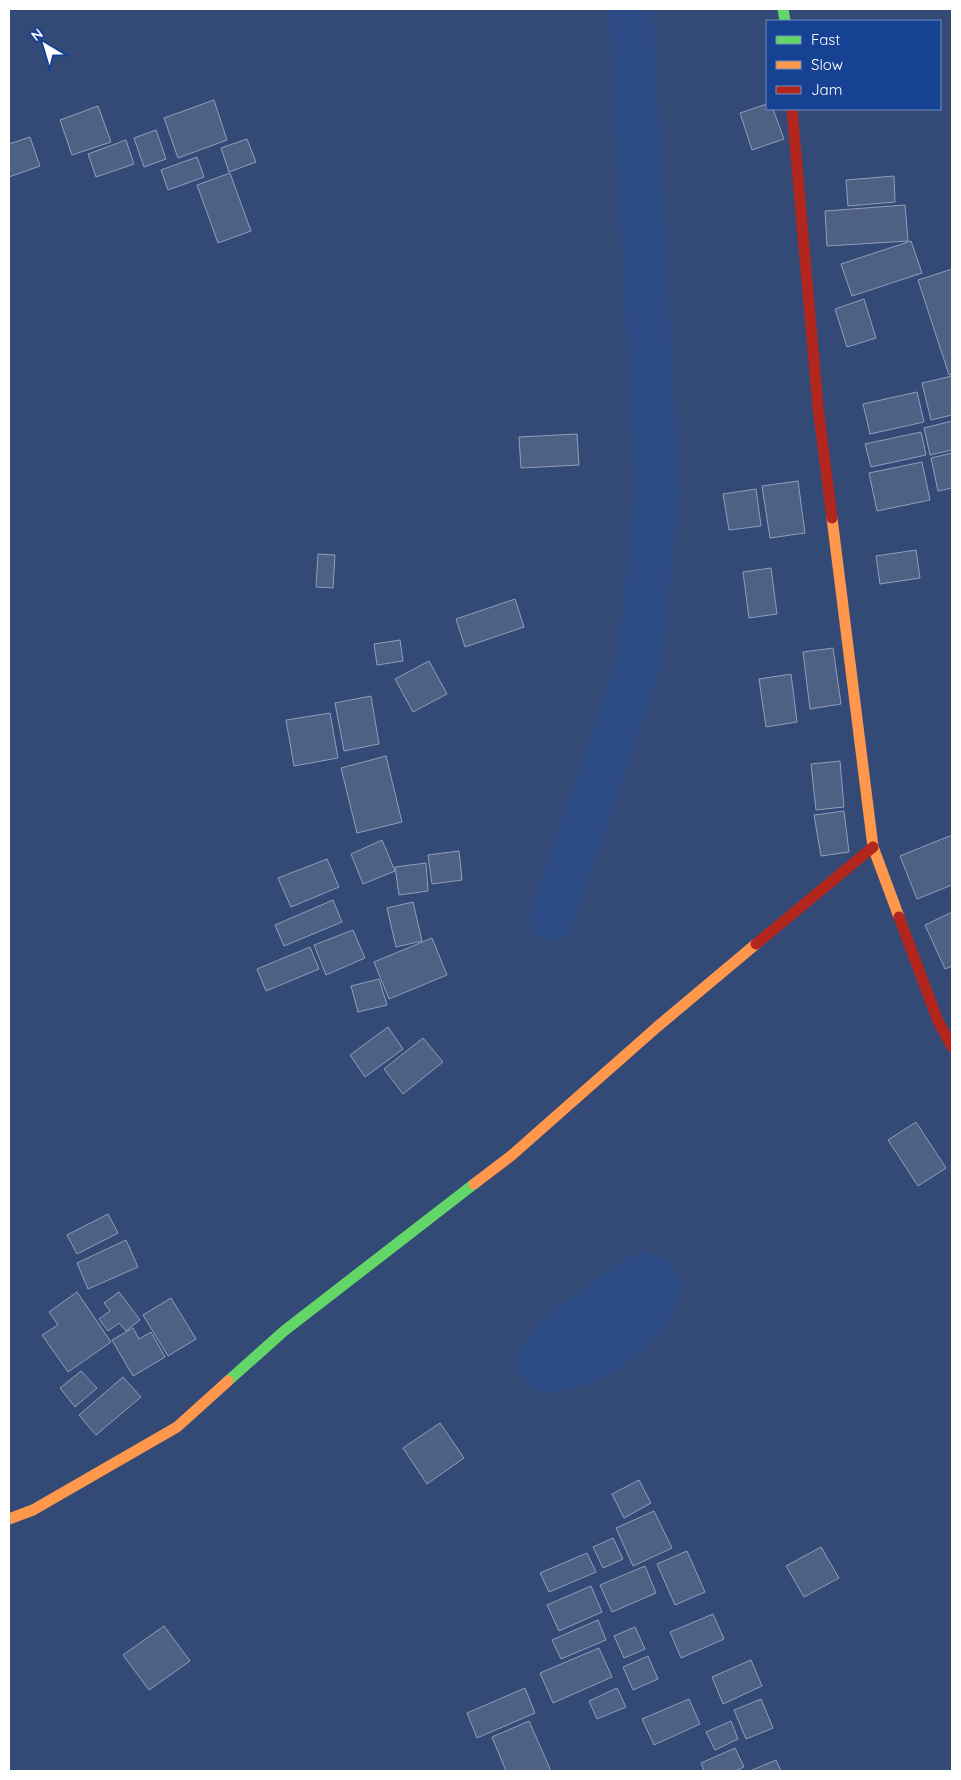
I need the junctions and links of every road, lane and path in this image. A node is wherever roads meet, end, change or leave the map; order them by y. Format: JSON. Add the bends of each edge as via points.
{"nodes":[{"id":1,"x":792,"y":110,"type":"edge"},
{"id":2,"x":873,"y":847,"type":"junction"},
{"id":3,"x":952,"y":1047,"type":"edge"},
{"id":4,"x":9,"y":1519,"type":"edge"}],
"edges":[{"from":1,"to":2,"type":"street","via":[[818,407]]},
{"from":2,"to":3,"type":"street","via":[[938,1021]]},
{"from":2,"to":4,"type":"street","via":[[657,1026],[512,1155],[284,1331],[177,1427],[33,1510]]}]}
